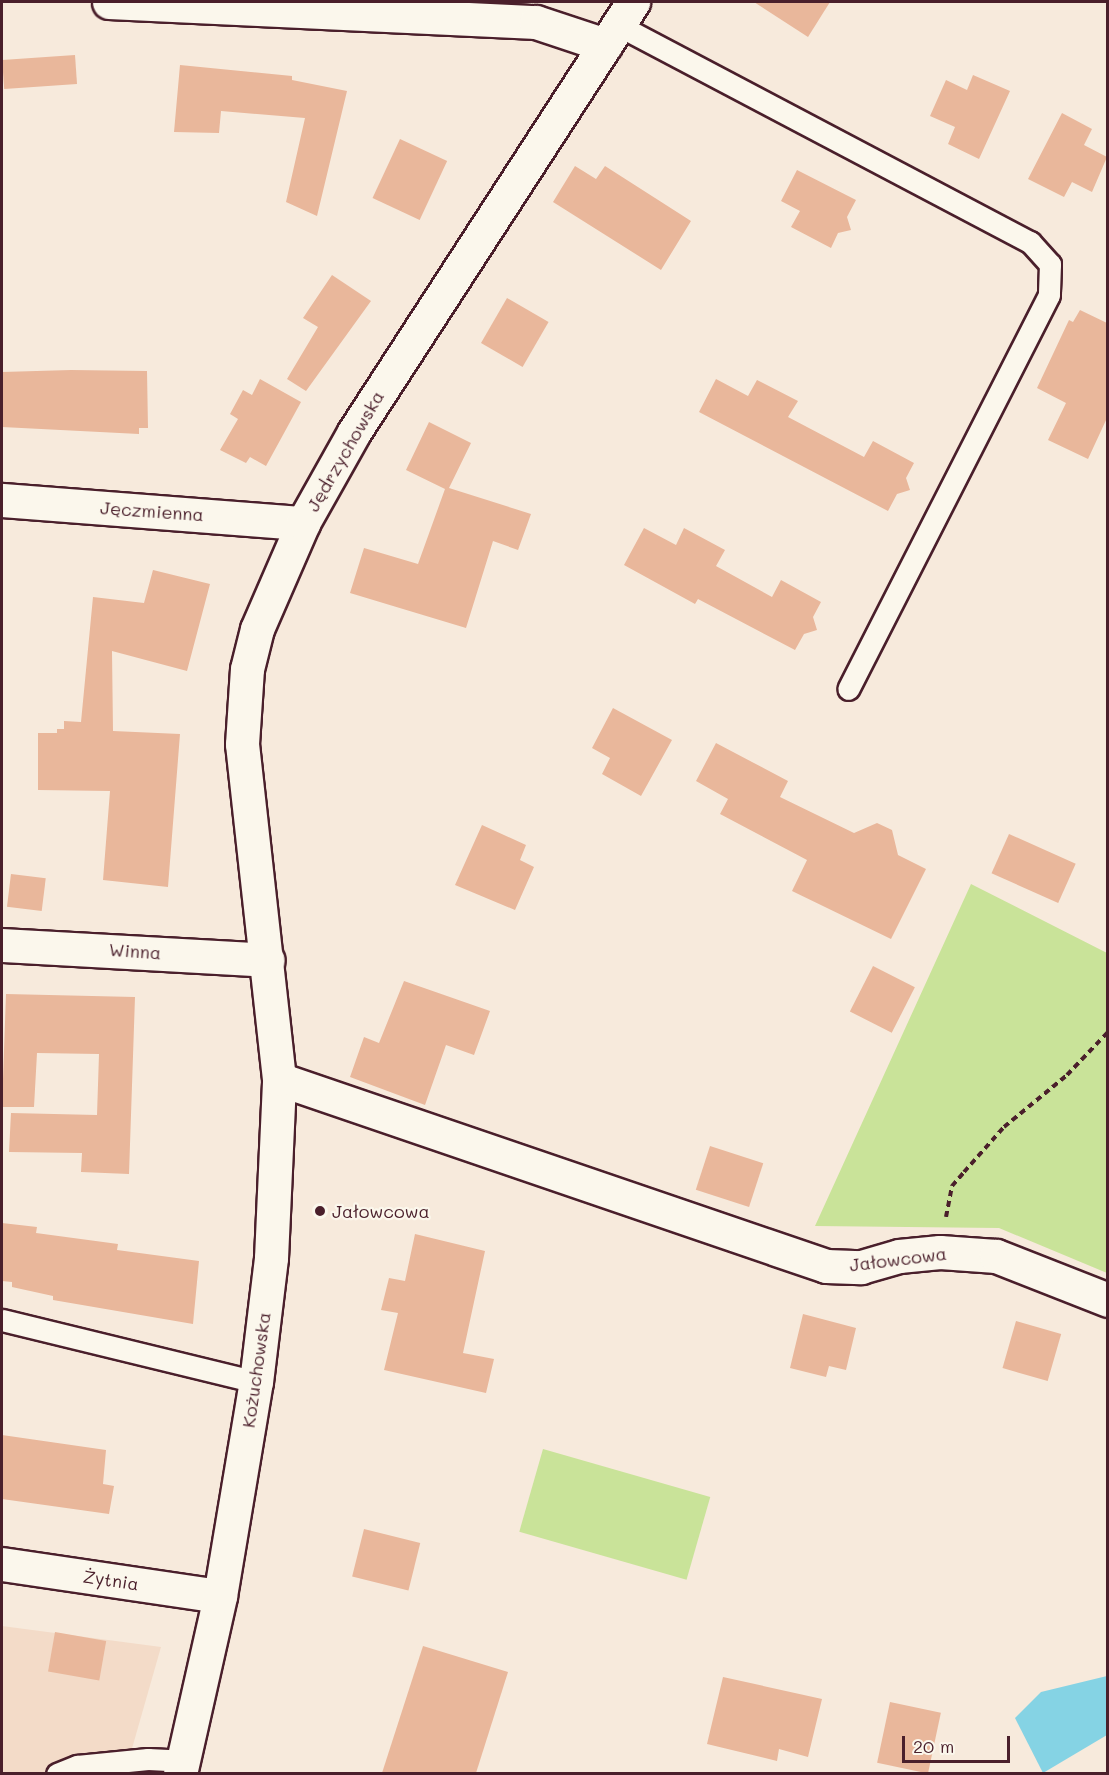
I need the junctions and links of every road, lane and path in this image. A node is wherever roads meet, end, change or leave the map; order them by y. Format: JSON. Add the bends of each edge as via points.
{"nodes":[{"id":1,"x":108,"y":2,"type":"edge"},
{"id":2,"x":619,"y":24,"type":"edge"},
{"id":3,"x":2,"y":500,"type":"edge"},
{"id":4,"x":303,"y":523,"type":"junction"},
{"id":5,"x":848,"y":689,"type":"dead end"},
{"id":6,"x":2,"y":945,"type":"edge"},
{"id":7,"x":268,"y":960,"type":"junction"},
{"id":8,"x":1107,"y":1032,"type":"edge"},
{"id":9,"x":279,"y":1079,"type":"junction"},
{"id":10,"x":936,"y":1252,"type":"junction"},
{"id":11,"x":1107,"y":1300,"type":"edge"},
{"id":12,"x":2,"y":1320,"type":"edge"},
{"id":13,"x":256,"y":1382,"type":"junction"},
{"id":14,"x":2,"y":1564,"type":"edge"},
{"id":15,"x":220,"y":1596,"type":"junction"},
{"id":16,"x":181,"y":1767,"type":"edge"},
{"id":17,"x":57,"y":1773,"type":"edge"}],
"edges":[{"from":1,"to":2,"type":"street"},
{"from":2,"to":4,"type":"street","name":"Jędrzychowska","via":[[383,386]]},
{"from":2,"to":5,"type":"lane","via":[[1029,242],[1050,264],[1049,294]]},
{"from":3,"to":4,"type":"street","name":"Jęczmienna"},
{"from":4,"to":7,"type":"street","name":"Jędrzychowska","via":[[256,629],[243,708],[242,744]]},
{"from":6,"to":7,"type":"street","name":"Winna"},
{"from":7,"to":9,"type":"street","name":"Kożuchowska"},
{"from":8,"to":10,"type":"path","via":[[1067,1075],[1004,1127],[951,1186],[945,1226]]},
{"from":9,"to":10,"type":"street","name":"Jałowcowa","via":[[825,1266],[861,1267],[899,1256]]},
{"from":9,"to":13,"type":"street","name":"Kożuchowska","via":[[271,1258]]},
{"from":10,"to":11,"type":"street","name":"Jałowcowa","via":[[996,1256]]},
{"from":12,"to":13,"type":"lane"},
{"from":13,"to":15,"type":"street","name":"Kożuchowska"},
{"from":14,"to":15,"type":"street","name":"Żytnia"},
{"from":15,"to":16,"type":"street","name":"Kożuchowska"},
{"from":16,"to":17,"type":"lane","via":[[148,1760],[77,1766]]}]}
